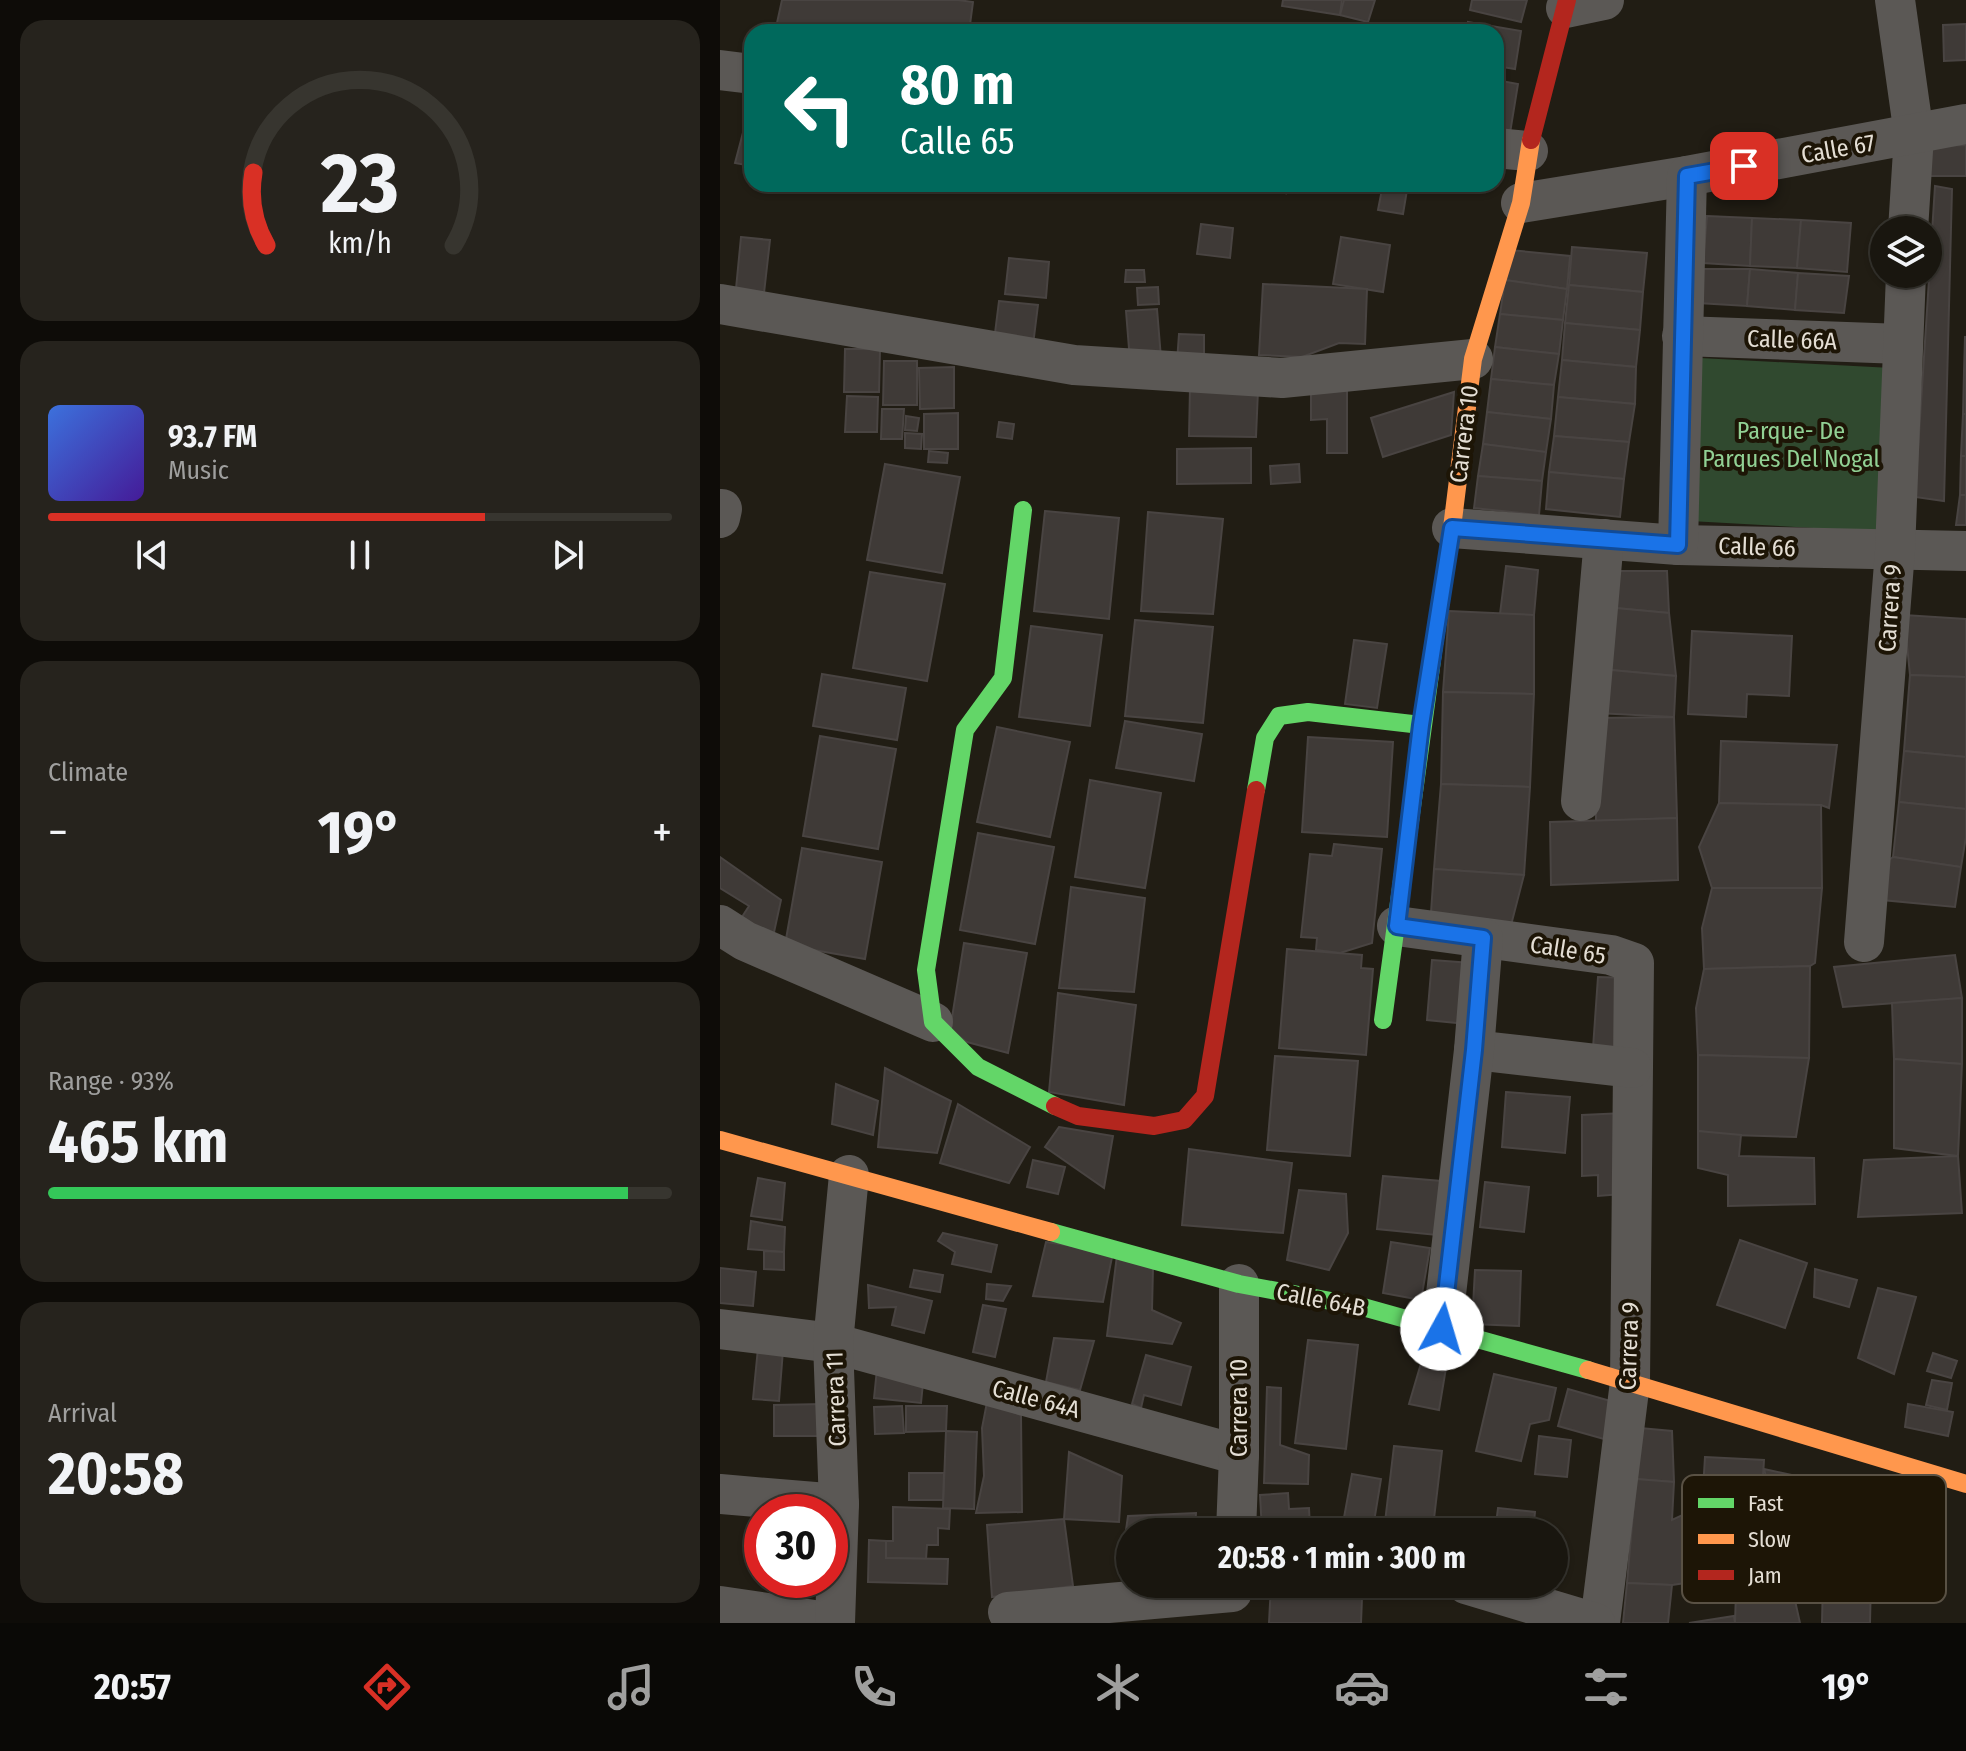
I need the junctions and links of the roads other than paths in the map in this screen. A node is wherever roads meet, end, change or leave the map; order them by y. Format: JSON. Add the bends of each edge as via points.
{"nodes":[{"id":1,"x":1604,"y":0,"type":"edge"},
{"id":2,"x":1895,"y":0,"type":"edge"},
{"id":3,"x":1566,"y":4,"type":"edge"},
{"id":4,"x":720,"y":70,"type":"edge"},
{"id":5,"x":744,"y":73,"type":"edge"},
{"id":6,"x":1966,"y":124,"type":"edge"},
{"id":7,"x":1914,"y":135,"type":"junction"},
{"id":8,"x":1512,"y":150,"type":"edge"},
{"id":9,"x":1687,"y":176,"type":"junction"},
{"id":10,"x":1521,"y":203,"type":"junction"},
{"id":11,"x":1909,"y":216,"type":"edge"},
{"id":12,"x":1905,"y":288,"type":"edge"},
{"id":13,"x":720,"y":304,"type":"edge"},
{"id":14,"x":1682,"y":336,"type":"junction"},
{"id":15,"x":1902,"y":344,"type":"junction"},
{"id":16,"x":1473,"y":359,"type":"junction"},
{"id":17,"x":1023,"y":510,"type":"dead end"},
{"id":18,"x":1452,"y":528,"type":"junction"},
{"id":19,"x":1604,"y":539,"type":"junction"},
{"id":20,"x":1678,"y":545,"type":"junction"},
{"id":21,"x":1895,"y":551,"type":"junction"},
{"id":22,"x":1966,"y":551,"type":"edge"},
{"id":23,"x":1421,"y":725,"type":"junction"},
{"id":24,"x":1581,"y":801,"type":"dead end"},
{"id":25,"x":720,"y":925,"type":"edge"},
{"id":26,"x":1397,"y":926,"type":"junction"},
{"id":27,"x":1483,"y":938,"type":"junction"},
{"id":28,"x":1864,"y":942,"type":"dead end"},
{"id":29,"x":1383,"y":1020,"type":"dead end"},
{"id":30,"x":933,"y":1022,"type":"junction"},
{"id":31,"x":1474,"y":1050,"type":"junction"},
{"id":32,"x":1632,"y":1068,"type":"junction"},
{"id":33,"x":720,"y":1140,"type":"edge"},
{"id":34,"x":849,"y":1175,"type":"junction"},
{"id":35,"x":1239,"y":1284,"type":"junction"},
{"id":36,"x":720,"y":1329,"type":"edge"},
{"id":37,"x":1442,"y":1329,"type":"junction"},
{"id":38,"x":833,"y":1343,"type":"junction"},
{"id":39,"x":1630,"y":1382,"type":"junction"},
{"id":40,"x":1239,"y":1455,"type":"junction"},
{"id":41,"x":1936,"y":1475,"type":"edge"},
{"id":42,"x":1946,"y":1478,"type":"edge"},
{"id":43,"x":1966,"y":1484,"type":"edge"},
{"id":44,"x":720,"y":1494,"type":"edge"},
{"id":45,"x":839,"y":1494,"type":"edge"},
{"id":46,"x":744,"y":1496,"type":"edge"},
{"id":47,"x":1237,"y":1518,"type":"edge"},
{"id":48,"x":836,"y":1598,"type":"edge"},
{"id":49,"x":1513,"y":1598,"type":"edge"},
{"id":50,"x":1232,"y":1600,"type":"edge"},
{"id":51,"x":720,"y":1606,"type":"edge"},
{"id":52,"x":1008,"y":1612,"type":"dead end"},
{"id":53,"x":835,"y":1623,"type":"edge"},
{"id":54,"x":1597,"y":1623,"type":"edge"}],
"edges":[{"from":1,"to":3,"type":"street"},
{"from":2,"to":7,"type":"street"},
{"from":3,"to":8,"type":"street","name":"Carrera 10"},
{"from":4,"to":5,"type":"street"},
{"from":6,"to":7,"type":"street","name":"Calle 67"},
{"from":7,"to":9,"type":"street","name":"Calle 67"},
{"from":7,"to":11,"type":"street"},
{"from":8,"to":10,"type":"street","name":"Carrera 10"},
{"from":9,"to":10,"type":"street","name":"Calle 67"},
{"from":9,"to":14,"type":"street"},
{"from":10,"to":16,"type":"street","name":"Carrera 10"},
{"from":12,"to":15,"type":"street","name":"Carrera 9"},
{"from":13,"to":16,"type":"street","via":[[1074,365],[1282,378]]},
{"from":14,"to":15,"type":"street","name":"Calle 66A"},
{"from":14,"to":20,"type":"street"},
{"from":15,"to":21,"type":"street","name":"Carrera 9"},
{"from":16,"to":18,"type":"street","name":"Carrera 10"},
{"from":17,"to":30,"type":"street","via":[[1003,678],[965,730],[926,970]]},
{"from":18,"to":19,"type":"street","name":"Calle 66"},
{"from":18,"to":23,"type":"street","name":"Carrera 10"},
{"from":19,"to":20,"type":"street","name":"Calle 66"},
{"from":19,"to":24,"type":"street"},
{"from":20,"to":21,"type":"street","name":"Calle 66"},
{"from":21,"to":22,"type":"street","name":"Calle 66"},
{"from":21,"to":28,"type":"street","name":"Carrera 9"},
{"from":23,"to":26,"type":"street","name":"Carrera 10"},
{"from":23,"to":30,"type":"street","via":[[1308,712],[1279,716],[1265,738],[1205,1096],[1184,1120],[1154,1126],[1078,1116],[978,1067]]},
{"from":25,"to":30,"type":"street","via":[[745,941]]},
{"from":26,"to":27,"type":"street","name":"Calle 65"},
{"from":26,"to":29,"type":"street","name":"Carrera 10"},
{"from":27,"to":31,"type":"street"},
{"from":27,"to":32,"type":"street","name":"Calle 65","via":[[1611,955],[1634,963]]},
{"from":31,"to":32,"type":"street"},
{"from":31,"to":37,"type":"street"},
{"from":32,"to":39,"type":"street","name":"Carrera 9"},
{"from":33,"to":34,"type":"street","name":"Calle 64B"},
{"from":34,"to":35,"type":"street","name":"Calle 64B"},
{"from":34,"to":38,"type":"street","name":"Carrera 11"},
{"from":35,"to":37,"type":"street","name":"Calle 64B","via":[[1363,1307]]},
{"from":35,"to":40,"type":"street","name":"Carrera 10"},
{"from":36,"to":38,"type":"street"},
{"from":37,"to":39,"type":"street","name":"Calle 64B"},
{"from":38,"to":40,"type":"street","name":"Calle 64A"},
{"from":38,"to":45,"type":"street","name":"Carrera 11"},
{"from":39,"to":41,"type":"street","name":"Calle 64B"},
{"from":39,"to":54,"type":"street","name":"Carrera 9"},
{"from":40,"to":47,"type":"street","name":"Carrera 10"},
{"from":42,"to":43,"type":"street","name":"Calle 64B"},
{"from":44,"to":46,"type":"street"},
{"from":48,"to":53,"type":"street","name":"Carrera 11"},
{"from":49,"to":54,"type":"street"},
{"from":50,"to":52,"type":"street"},
{"from":51,"to":53,"type":"street"}]}
